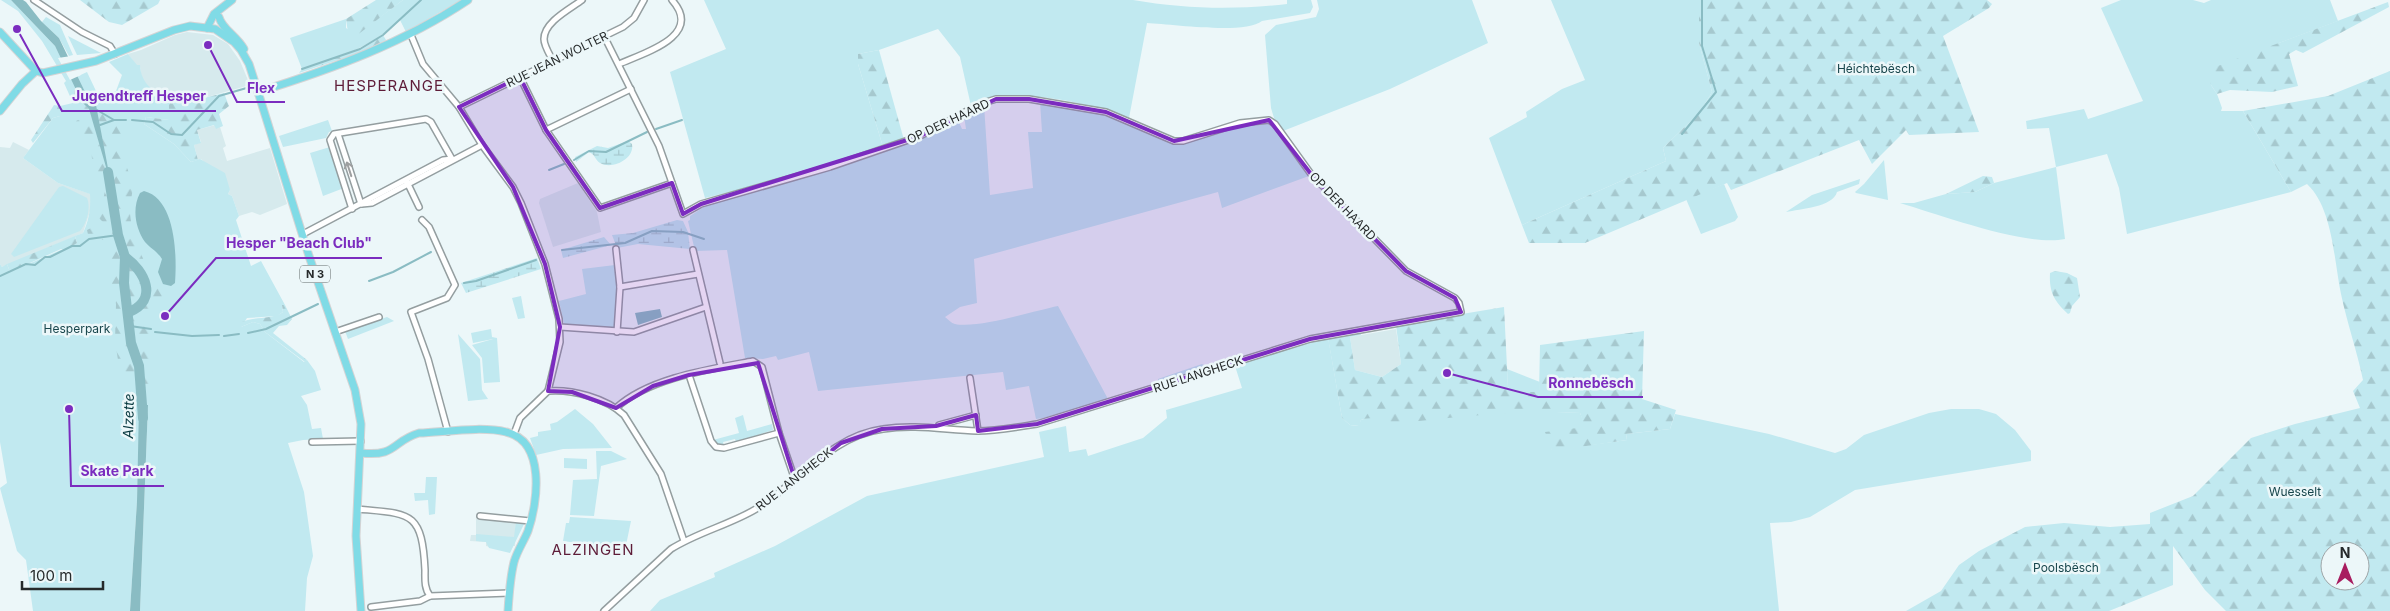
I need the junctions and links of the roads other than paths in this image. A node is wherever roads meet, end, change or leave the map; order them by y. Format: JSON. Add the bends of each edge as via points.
{"nodes":[{"id":1,"x":34,"y":0,"type":"edge"},
{"id":2,"x":232,"y":0,"type":"edge"},
{"id":3,"x":468,"y":0,"type":"edge"},
{"id":4,"x":582,"y":0,"type":"edge"},
{"id":5,"x":644,"y":0,"type":"edge"},
{"id":6,"x":672,"y":0,"type":"edge"},
{"id":7,"x":222,"y":8,"type":"junction"},
{"id":8,"x":219,"y":17,"type":"junction"},
{"id":9,"x":211,"y":29,"type":"junction"},
{"id":10,"x":0,"y":32,"type":"edge"},
{"id":11,"x":411,"y":35,"type":"junction"},
{"id":12,"x":604,"y":36,"type":"junction"},
{"id":13,"x":115,"y":54,"type":"junction"},
{"id":14,"x":553,"y":61,"type":"junction"},
{"id":15,"x":249,"y":64,"type":"junction"},
{"id":16,"x":619,"y":64,"type":"junction"},
{"id":17,"x":36,"y":71,"type":"junction"},
{"id":18,"x":520,"y":77,"type":"junction"},
{"id":19,"x":631,"y":88,"type":"junction"},
{"id":20,"x":258,"y":92,"type":"junction"},
{"id":21,"x":459,"y":107,"type":"junction"},
{"id":22,"x":0,"y":111,"type":"edge"},
{"id":23,"x":546,"y":130,"type":"junction"},
{"id":24,"x":338,"y":134,"type":"junction"},
{"id":25,"x":482,"y":145,"type":"junction"},
{"id":26,"x":452,"y":159,"type":"junction"},
{"id":27,"x":405,"y":179,"type":"junction"},
{"id":28,"x":672,"y":183,"type":"junction"},
{"id":29,"x":408,"y":185,"type":"junction"},
{"id":30,"x":361,"y":204,"type":"junction"},
{"id":31,"x":419,"y":207,"type":"dead end"},
{"id":32,"x":352,"y":209,"type":"junction"},
{"id":33,"x":422,"y":220,"type":"dead end"},
{"id":34,"x":302,"y":234,"type":"junction"},
{"id":35,"x":616,"y":249,"type":"dead end"},
{"id":36,"x":693,"y":250,"type":"dead end"},
{"id":37,"x":698,"y":274,"type":"junction"},
{"id":38,"x":620,"y":287,"type":"junction"},
{"id":39,"x":706,"y":306,"type":"junction"},
{"id":40,"x":1461,"y":312,"type":"joint"},
{"id":41,"x":379,"y":317,"type":"dead end"},
{"id":42,"x":560,"y":327,"type":"junction"},
{"id":43,"x":334,"y":332,"type":"junction"},
{"id":44,"x":617,"y":332,"type":"junction"},
{"id":45,"x":720,"y":363,"type":"dead end"},
{"id":46,"x":689,"y":374,"type":"junction"},
{"id":47,"x":970,"y":378,"type":"dead end"},
{"id":48,"x":548,"y":391,"type":"junction"},
{"id":49,"x":616,"y":408,"type":"junction"},
{"id":50,"x":976,"y":415,"type":"junction"},
{"id":51,"x":936,"y":426,"type":"junction"},
{"id":52,"x":978,"y":431,"type":"junction"},
{"id":53,"x":448,"y":432,"type":"junction"},
{"id":54,"x":779,"y":433,"type":"junction"},
{"id":55,"x":514,"y":434,"type":"junction"},
{"id":56,"x":361,"y":441,"type":"junction"},
{"id":57,"x":312,"y":442,"type":"dead end"},
{"id":58,"x":361,"y":453,"type":"junction"},
{"id":59,"x":795,"y":480,"type":"junction"},
{"id":60,"x":358,"y":509,"type":"junction"},
{"id":61,"x":480,"y":516,"type":"dead end"},
{"id":62,"x":530,"y":521,"type":"junction"},
{"id":63,"x":684,"y":541,"type":"junction"},
{"id":64,"x":509,"y":593,"type":"junction"},
{"id":65,"x":430,"y":596,"type":"junction"},
{"id":66,"x":371,"y":606,"type":"dead end"},
{"id":67,"x":361,"y":611,"type":"edge"},
{"id":68,"x":508,"y":611,"type":"edge"},
{"id":69,"x":604,"y":611,"type":"edge"}],
"edges":[{"from":1,"to":13,"type":"street","via":[[82,32],[110,46]]},
{"from":2,"to":7,"type":"main road"},
{"from":3,"to":11,"type":"main road"},
{"from":4,"to":14,"type":"street","via":[[554,21],[545,33],[544,42]]},
{"from":5,"to":12,"type":"street","name":"RUE JEAN WOLTER","via":[[628,23]]},
{"from":6,"to":16,"type":"street","via":[[680,12],[681,28],[672,38]]},
{"from":7,"to":8,"type":"main road"},
{"from":7,"to":9,"type":"main road","via":[[211,18]]},
{"from":8,"to":9,"type":"main road"},
{"from":8,"to":15,"type":"main road","via":[[222,27],[239,40]]},
{"from":9,"to":13,"type":"main road","via":[[182,28]]},
{"from":9,"to":15,"type":"main road","number":"N 3","via":[[234,42]]},
{"from":10,"to":17,"type":"main road"},
{"from":11,"to":20,"type":"main road"},
{"from":11,"to":21,"type":"street","via":[[423,64]]},
{"from":12,"to":14,"type":"street","name":"RUE JEAN WOLTER"},
{"from":12,"to":16,"type":"street"},
{"from":13,"to":17,"type":"main road","via":[[60,70]]},
{"from":14,"to":18,"type":"street","name":"RUE JEAN WOLTER"},
{"from":15,"to":20,"type":"main road","number":"N 3"},
{"from":16,"to":19,"type":"street"},
{"from":17,"to":22,"type":"main road"},
{"from":18,"to":21,"type":"street","name":"RUE JEAN WOLTER"},
{"from":18,"to":23,"type":"street"},
{"from":19,"to":23,"type":"street"},
{"from":19,"to":28,"type":"street","via":[[660,146]]},
{"from":20,"to":34,"type":"main road","number":"N 3"},
{"from":21,"to":25,"type":"street"},
{"from":23,"to":28,"type":"street","via":[[600,208]]},
{"from":24,"to":26,"type":"street","via":[[426,119],[431,122]]},
{"from":30,"to":24,"type":"street","one_way":true},
{"from":24,"to":32,"type":"street","via":[[332,136],[331,143]]},
{"from":25,"to":26,"type":"street"},
{"from":25,"to":42,"type":"street","via":[[522,203],[544,264]]},
{"from":26,"to":27,"type":"street","via":[[443,160]]},
{"from":26,"to":29,"type":"street"},
{"from":27,"to":29,"type":"street"},
{"from":27,"to":30,"type":"street"},
{"from":28,"to":40,"type":"street","name":"OP DER HAARD","via":[[683,214],[701,204],[830,167],[920,136],[980,104],[996,100],[1029,99],[1099,110],[1174,141],[1262,119],[1275,124],[1311,174],[1406,271],[1454,298]]},
{"from":29,"to":30,"type":"street","via":[[372,203]]},
{"from":29,"to":31,"type":"street"},
{"from":30,"to":32,"type":"street"},
{"from":32,"to":34,"type":"street"},
{"from":33,"to":53,"type":"street","via":[[437,242],[455,286],[447,298],[411,312]]},
{"from":34,"to":43,"type":"main road","number":"N 3"},
{"from":35,"to":38,"type":"street"},
{"from":36,"to":37,"type":"street"},
{"from":37,"to":38,"type":"street"},
{"from":37,"to":39,"type":"street"},
{"from":38,"to":44,"type":"street"},
{"from":39,"to":44,"type":"street","via":[[634,332]]},
{"from":39,"to":45,"type":"street"},
{"from":40,"to":52,"type":"street","name":"RUE LANGHECK","via":[[1310,339],[1037,424]]},
{"from":41,"to":43,"type":"street"},
{"from":42,"to":44,"type":"street"},
{"from":42,"to":48,"type":"street","via":[[560,342]]},
{"from":43,"to":56,"type":"main road","number":"N 3","via":[[355,390]]},
{"from":46,"to":49,"type":"street","via":[[653,386],[624,400]]},
{"from":46,"to":54,"type":"street","via":[[711,441],[716,447],[724,448]]},
{"from":46,"to":54,"type":"street","via":[[758,363],[762,367]]},
{"from":47,"to":50,"type":"street"},
{"from":48,"to":49,"type":"street","via":[[572,392]]},
{"from":48,"to":55,"type":"street","via":[[520,418]]},
{"from":49,"to":63,"type":"street","via":[[624,415],[661,474]]},
{"from":50,"to":51,"type":"street","name":"RUE LANGHECK"},
{"from":50,"to":52,"type":"street"},
{"from":51,"to":52,"type":"street","name":"RUE LANGHECK"},
{"from":51,"to":59,"type":"street","name":"RUE LANGHECK","via":[[882,429],[859,435],[841,443]]},
{"from":53,"to":55,"type":"main road","via":[[491,430]]},
{"from":53,"to":58,"type":"main road","via":[[419,433],[385,453]]},
{"from":54,"to":59,"type":"street"},
{"from":55,"to":62,"type":"main road","via":[[530,447],[536,467]]},
{"from":56,"to":57,"type":"street"},
{"from":56,"to":58,"type":"main road","number":"N 3"},
{"from":58,"to":60,"type":"main road","number":"N 3"},
{"from":59,"to":63,"type":"street","name":"RUE LANGHECK","via":[[778,495],[736,520]]},
{"from":60,"to":65,"type":"street","via":[[398,513],[414,522],[423,541],[425,587]]},
{"from":60,"to":67,"type":"main road","number":"N 3"},
{"from":61,"to":62,"type":"street"},
{"from":62,"to":64,"type":"main road","via":[[514,562]]},
{"from":63,"to":69,"type":"street","name":"RUE LANGHECK","via":[[656,562]]},
{"from":64,"to":65,"type":"street"},
{"from":64,"to":68,"type":"main road"},
{"from":65,"to":66,"type":"street","via":[[420,601]]}]}
